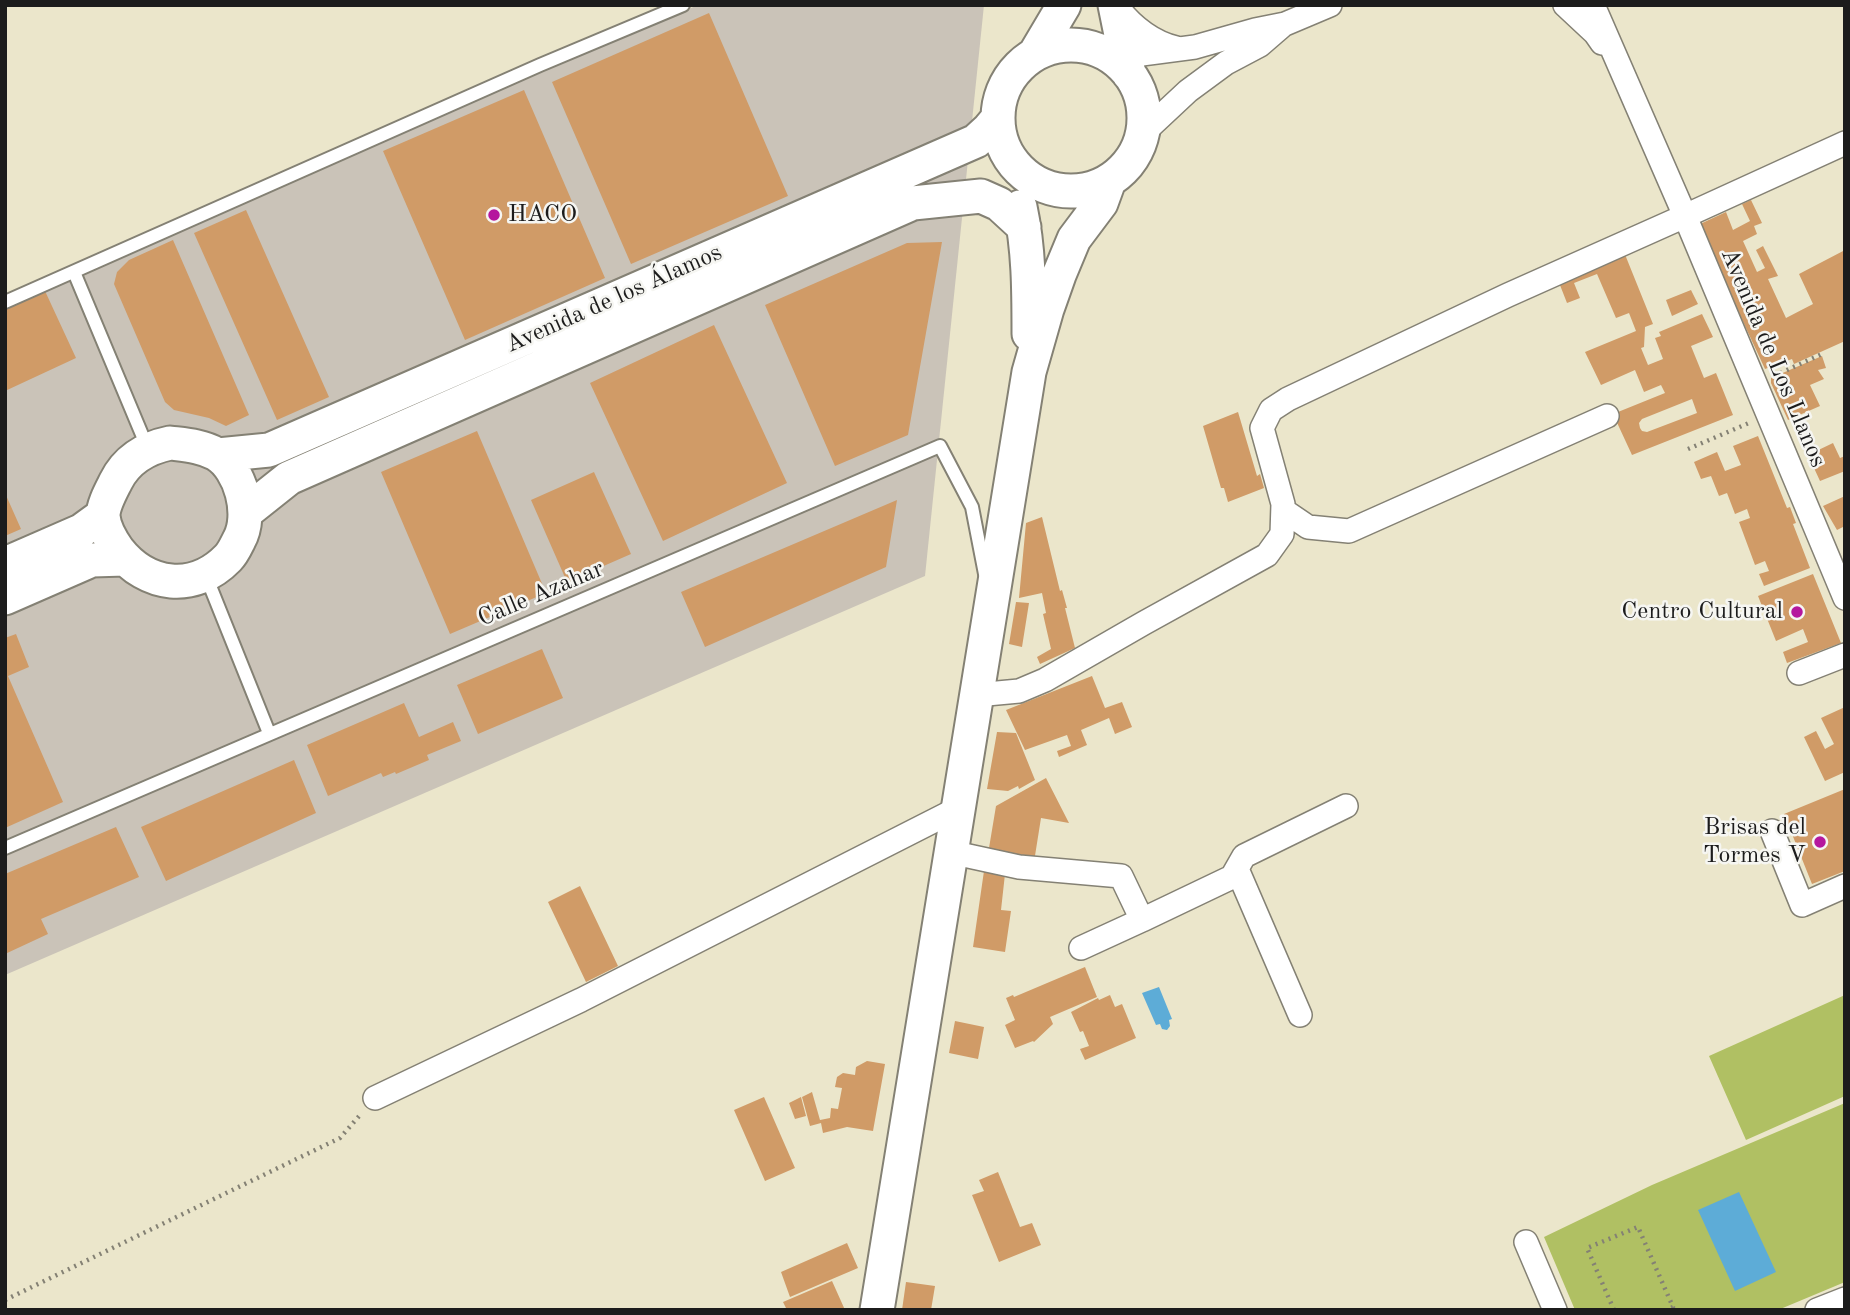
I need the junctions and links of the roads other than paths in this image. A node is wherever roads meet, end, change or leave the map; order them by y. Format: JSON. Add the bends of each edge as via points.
{"nodes":[{"id":1,"x":684,"y":5,"type":"edge"},
{"id":2,"x":1064,"y":5,"type":"edge"},
{"id":3,"x":1115,"y":5,"type":"edge"},
{"id":4,"x":1330,"y":5,"type":"edge"},
{"id":5,"x":1565,"y":5,"type":"edge"},
{"id":6,"x":1593,"y":5,"type":"edge"},
{"id":7,"x":1285,"y":24,"type":"junction"},
{"id":8,"x":1179,"y":49,"type":"junction"},
{"id":9,"x":1035,"y":54,"type":"junction"},
{"id":10,"x":1120,"y":61,"type":"junction"},
{"id":11,"x":1619,"y":65,"type":"junction"},
{"id":12,"x":998,"y":118,"type":"junction"},
{"id":13,"x":1142,"y":134,"type":"junction"},
{"id":14,"x":1845,"y":143,"type":"edge"},
{"id":15,"x":1013,"y":165,"type":"junction"},
{"id":16,"x":1109,"y":181,"type":"junction"},
{"id":17,"x":913,"y":203,"type":"junction"},
{"id":18,"x":1685,"y":216,"type":"junction"},
{"id":19,"x":1024,"y":227,"type":"junction"},
{"id":20,"x":74,"y":272,"type":"junction"},
{"id":21,"x":5,"y":302,"type":"edge"},
{"id":22,"x":1029,"y":372,"type":"junction"},
{"id":23,"x":1606,"y":416,"type":"dead end"},
{"id":24,"x":148,"y":450,"type":"junction"},
{"id":25,"x":218,"y":455,"type":"junction"},
{"id":26,"x":1283,"y":510,"type":"junction"},
{"id":27,"x":245,"y":513,"type":"junction"},
{"id":28,"x":103,"y":515,"type":"junction"},
{"id":29,"x":125,"y":559,"type":"junction"},
{"id":30,"x":5,"y":564,"type":"edge"},
{"id":31,"x":206,"y":576,"type":"junction"},
{"id":32,"x":5,"y":598,"type":"edge"},
{"id":33,"x":1845,"y":598,"type":"edge"},
{"id":34,"x":991,"y":602,"type":"junction"},
{"id":35,"x":1845,"y":655,"type":"edge"},
{"id":36,"x":1800,"y":673,"type":"dead end"},
{"id":37,"x":976,"y":695,"type":"junction"},
{"id":38,"x":270,"y":733,"type":"junction"},
{"id":39,"x":1346,"y":806,"type":"dead end"},
{"id":40,"x":957,"y":809,"type":"junction"},
{"id":41,"x":1772,"y":831,"type":"dead end"},
{"id":42,"x":5,"y":848,"type":"edge"},
{"id":43,"x":950,"y":852,"type":"junction"},
{"id":44,"x":1237,"y":869,"type":"junction"},
{"id":45,"x":1845,"y":886,"type":"edge"},
{"id":46,"x":1142,"y":920,"type":"junction"},
{"id":47,"x":1081,"y":948,"type":"dead end"},
{"id":48,"x":1300,"y":1015,"type":"dead end"},
{"id":49,"x":375,"y":1098,"type":"road end"},
{"id":50,"x":1526,"y":1242,"type":"dead end"},
{"id":51,"x":1845,"y":1299,"type":"edge"},
{"id":52,"x":877,"y":1310,"type":"edge"},
{"id":53,"x":1555,"y":1310,"type":"edge"},
{"id":54,"x":1818,"y":1310,"type":"edge"}],
"edges":[{"from":1,"to":20,"type":"lane"},
{"from":2,"to":9,"type":"street"},
{"from":3,"to":8,"type":"street","via":[[1147,36]]},
{"from":3,"to":10,"type":"street"},
{"from":4,"to":7,"type":"street"},
{"from":5,"to":11,"type":"street","via":[[1595,33]]},
{"from":6,"to":11,"type":"street"},
{"from":7,"to":8,"type":"street"},
{"from":7,"to":13,"type":"street","via":[[1188,91]]},
{"from":8,"to":10,"type":"street"},
{"from":9,"to":10,"type":"street","via":[[1059,46],[1084,46]]},
{"from":9,"to":12,"type":"street","via":[[1015,70],[1002,93]]},
{"from":10,"to":13,"type":"street","via":[[1139,93],[1144,113]]},
{"from":11,"to":18,"type":"street","name":"Avenida de Los Llanos"},
{"from":12,"to":15,"type":"street"},
{"from":12,"to":25,"type":"street","name":"Avenida de los Álamos","via":[[976,141],[269,450]]},
{"from":13,"to":16,"type":"street","via":[[1136,152]]},
{"from":14,"to":18,"type":"street"},
{"from":15,"to":16,"type":"street","via":[[1053,189],[1072,191]]},
{"from":15,"to":17,"type":"street","name":"Avenida de los Álamos","via":[[984,172]]},
{"from":15,"to":19,"type":"street"},
{"from":16,"to":22,"type":"street","via":[[1101,203],[1074,239]]},
{"from":17,"to":19,"type":"street","name":"Avenida de los Álamos","via":[[981,195],[999,204]]},
{"from":17,"to":27,"type":"street","name":"Avenida de los Álamos","via":[[289,478]]},
{"from":18,"to":26,"type":"street","via":[[1508,295],[1271,410],[1262,428]]},
{"from":18,"to":33,"type":"street","name":"Avenida de Los Llanos"},
{"from":19,"to":22,"type":"street"},
{"from":20,"to":21,"type":"lane"},
{"from":20,"to":24,"type":"lane"},
{"from":22,"to":34,"type":"street"},
{"from":23,"to":26,"type":"street","via":[[1349,531],[1308,527]]},
{"from":24,"to":25,"type":"street","via":[[170,443],[198,446]]},
{"from":24,"to":28,"type":"street","via":[[122,470]]},
{"from":25,"to":27,"type":"street","via":[[243,493]]},
{"from":26,"to":37,"type":"street","via":[[1282,534],[1267,555],[1045,680],[1019,691]]},
{"from":27,"to":31,"type":"street","via":[[243,533],[230,557]]},
{"from":28,"to":29,"type":"street","via":[[109,538]]},
{"from":28,"to":30,"type":"street","via":[[81,531]]},
{"from":29,"to":31,"type":"street","via":[[159,580],[183,582]]},
{"from":29,"to":32,"type":"street","via":[[92,560]]},
{"from":31,"to":38,"type":"lane"},
{"from":34,"to":37,"type":"street"},
{"from":34,"to":38,"type":"lane","name":"Calle Azahar","via":[[972,507],[940,446]]},
{"from":35,"to":36,"type":"street"},
{"from":37,"to":40,"type":"street"},
{"from":38,"to":42,"type":"lane","name":"Calle Azahar"},
{"from":39,"to":44,"type":"street","via":[[1244,856]]},
{"from":40,"to":43,"type":"street"},
{"from":40,"to":49,"type":"street","via":[[581,1000]]},
{"from":41,"to":45,"type":"street","via":[[1802,905]]},
{"from":43,"to":46,"type":"street","via":[[1019,867],[1121,876]]},
{"from":43,"to":52,"type":"street"},
{"from":44,"to":46,"type":"street","via":[[1232,877]]},
{"from":44,"to":48,"type":"street"},
{"from":46,"to":47,"type":"street"},
{"from":50,"to":53,"type":"street"},
{"from":51,"to":54,"type":"street"}]}
